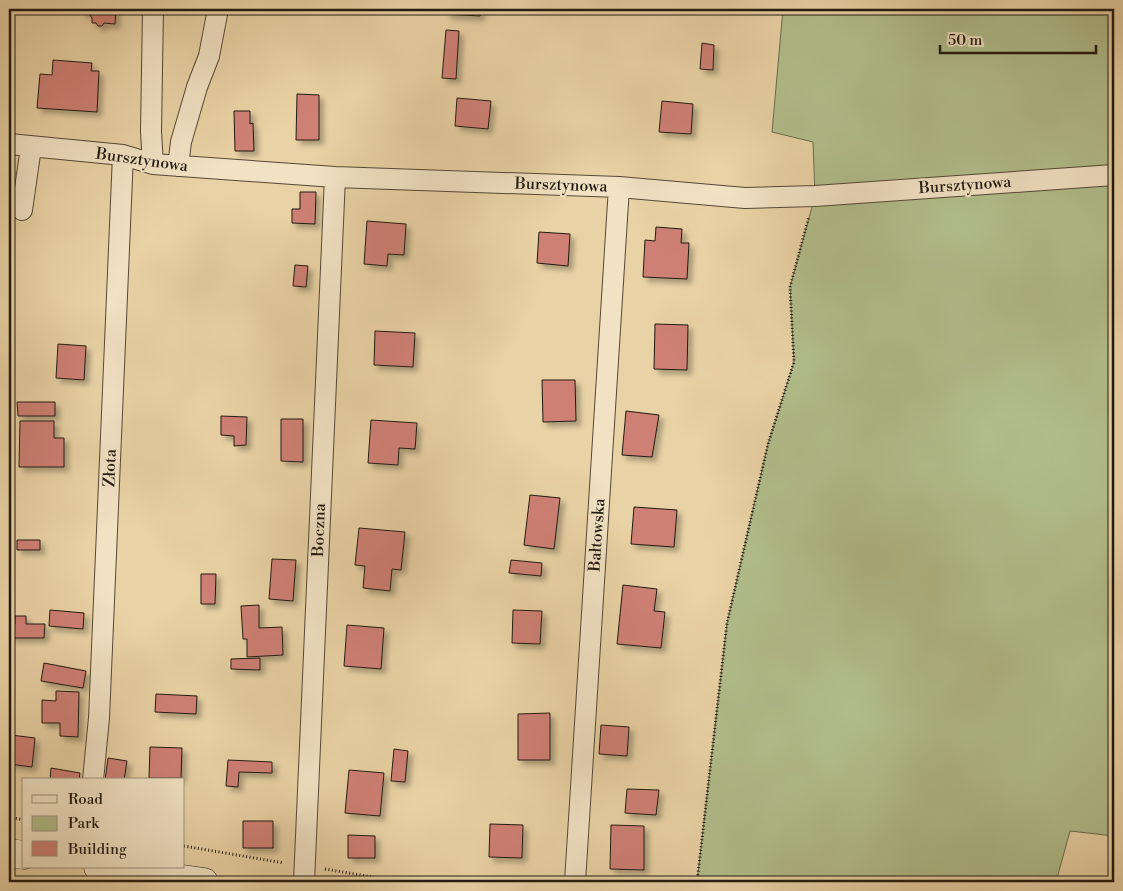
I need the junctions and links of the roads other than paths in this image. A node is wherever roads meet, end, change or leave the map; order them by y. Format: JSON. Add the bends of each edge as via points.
{"nodes":[{"id":1,"x":153,"y":9,"type":"edge"},
{"id":2,"x":218,"y":9,"type":"edge"},
{"id":3,"x":9,"y":144,"type":"edge"},
{"id":4,"x":31,"y":146,"type":"junction"},
{"id":5,"x":123,"y":155,"type":"junction"},
{"id":6,"x":153,"y":164,"type":"junction"},
{"id":7,"x":178,"y":166,"type":"junction"},
{"id":8,"x":1114,"y":175,"type":"edge"},
{"id":9,"x":335,"y":178,"type":"junction"},
{"id":10,"x":619,"y":187,"type":"junction"},
{"id":11,"x":22,"y":210,"type":"dead end"},
{"id":12,"x":92,"y":778,"type":"edge"},
{"id":13,"x":9,"y":852,"type":"edge"},
{"id":14,"x":22,"y":855,"type":"edge"},
{"id":15,"x":105,"y":868,"type":"edge"},
{"id":16,"x":204,"y":882,"type":"edge"},
{"id":17,"x":304,"y":882,"type":"edge"},
{"id":18,"x":575,"y":882,"type":"edge"}],
"edges":[{"from":1,"to":6,"type":"street"},
{"from":2,"to":7,"type":"street","via":[[209,56],[181,142]]},
{"from":3,"to":4,"type":"street","name":"Bursztynowa"},
{"from":4,"to":5,"type":"street","name":"Bursztynowa"},
{"from":4,"to":11,"type":"street"},
{"from":5,"to":6,"type":"street","name":"Bursztynowa"},
{"from":5,"to":12,"type":"street","name":"Złota","via":[[99,718]]},
{"from":6,"to":7,"type":"street","name":"Bursztynowa"},
{"from":7,"to":9,"type":"street","name":"Bursztynowa"},
{"from":8,"to":10,"type":"street","name":"Bursztynowa","via":[[745,198]]},
{"from":9,"to":10,"type":"street","name":"Bursztynowa"},
{"from":9,"to":17,"type":"street","name":"Boczna"},
{"from":10,"to":18,"type":"street","name":"Bałtowska"},
{"from":13,"to":14,"type":"main road"},
{"from":15,"to":16,"type":"main road"}]}
